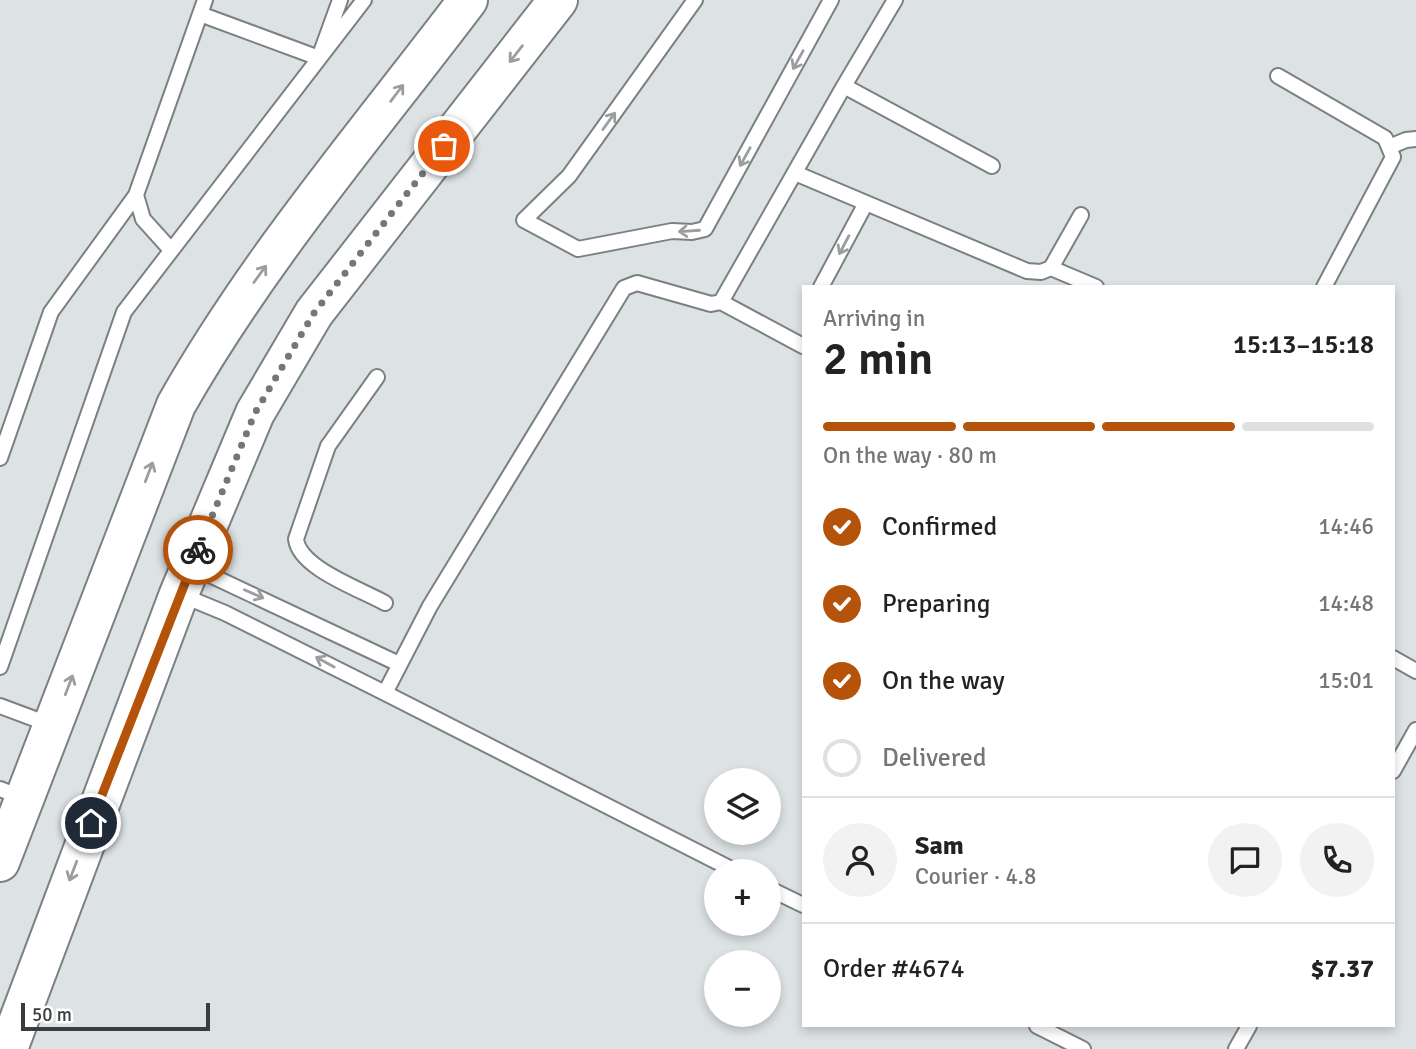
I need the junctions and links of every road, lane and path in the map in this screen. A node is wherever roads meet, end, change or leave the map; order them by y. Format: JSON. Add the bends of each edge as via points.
{"nodes":[{"id":1,"x":340,"y":0,"type":"edge"},
{"id":2,"x":364,"y":0,"type":"edge"},
{"id":3,"x":468,"y":0,"type":"edge"},
{"id":4,"x":558,"y":0,"type":"edge"},
{"id":5,"x":695,"y":0,"type":"edge"},
{"id":6,"x":831,"y":0,"type":"edge"},
{"id":7,"x":895,"y":0,"type":"edge"},
{"id":8,"x":203,"y":7,"type":"edge"},
{"id":9,"x":319,"y":58,"type":"junction"},
{"id":10,"x":1278,"y":76,"type":"dead end"},
{"id":11,"x":844,"y":86,"type":"junction"},
{"id":12,"x":1416,"y":139,"type":"edge"},
{"id":13,"x":1389,"y":147,"type":"junction"},
{"id":14,"x":992,"y":166,"type":"dead end"},
{"id":15,"x":794,"y":173,"type":"junction"},
{"id":16,"x":136,"y":195,"type":"junction"},
{"id":17,"x":866,"y":203,"type":"junction"},
{"id":18,"x":1081,"y":215,"type":"dead end"},
{"id":19,"x":171,"y":250,"type":"junction"},
{"id":20,"x":1051,"y":268,"type":"junction"},
{"id":21,"x":822,"y":285,"type":"edge"},
{"id":22,"x":1091,"y":285,"type":"edge"},
{"id":23,"x":1325,"y":285,"type":"edge"},
{"id":24,"x":720,"y":302,"type":"junction"},
{"id":25,"x":802,"y":345,"type":"edge"},
{"id":26,"x":377,"y":377,"type":"dead end"},
{"id":27,"x":0,"y":458,"type":"edge"},
{"id":28,"x":186,"y":580,"type":"junction"},
{"id":29,"x":385,"y":603,"type":"dead end"},
{"id":30,"x":1395,"y":660,"type":"edge"},
{"id":31,"x":399,"y":664,"type":"junction"},
{"id":32,"x":0,"y":667,"type":"edge"},
{"id":33,"x":1416,"y":671,"type":"edge"},
{"id":34,"x":386,"y":693,"type":"junction"},
{"id":35,"x":0,"y":706,"type":"edge"},
{"id":36,"x":53,"y":726,"type":"junction"},
{"id":37,"x":1416,"y":730,"type":"edge"},
{"id":38,"x":1395,"y":767,"type":"edge"},
{"id":39,"x":12,"y":794,"type":"edge"},
{"id":40,"x":712,"y":859,"type":"edge"},
{"id":41,"x":0,"y":862,"type":"edge"},
{"id":42,"x":781,"y":894,"type":"edge"},
{"id":43,"x":802,"y":905,"type":"edge"},
{"id":44,"x":1039,"y":1027,"type":"edge"},
{"id":45,"x":1249,"y":1027,"type":"edge"},
{"id":46,"x":8,"y":1049,"type":"edge"},
{"id":47,"x":1083,"y":1049,"type":"edge"},
{"id":48,"x":1236,"y":1049,"type":"edge"}],
"edges":[{"from":1,"to":9,"type":"lane"},
{"from":2,"to":9,"type":"lane"},
{"from":36,"to":3,"type":"street","one_way":true,"via":[[176,405],[210,345]]},
{"from":4,"to":28,"type":"street","one_way":true,"via":[[314,313],[255,413]]},
{"from":6,"to":5,"type":"lane","one_way":true,"via":[[705,229],[578,249],[524,220],[569,176]]},
{"from":7,"to":11,"type":"lane"},
{"from":8,"to":9,"type":"lane"},
{"from":8,"to":16,"type":"lane"},
{"from":9,"to":19,"type":"lane"},
{"from":10,"to":13,"type":"lane","via":[[1385,138]]},
{"from":11,"to":14,"type":"lane"},
{"from":11,"to":15,"type":"lane"},
{"from":12,"to":13,"type":"lane"},
{"from":13,"to":23,"type":"lane","via":[[1393,157]]},
{"from":15,"to":17,"type":"lane"},
{"from":15,"to":24,"type":"lane"},
{"from":16,"to":19,"type":"lane","via":[[143,219]]},
{"from":16,"to":27,"type":"lane","via":[[51,312]]},
{"from":17,"to":20,"type":"lane","via":[[1027,271]]},
{"from":17,"to":21,"type":"lane","one_way":true},
{"from":18,"to":20,"type":"lane"},
{"from":19,"to":32,"type":"lane","via":[[124,312]]},
{"from":20,"to":22,"type":"lane"},
{"from":24,"to":25,"type":"lane"},
{"from":24,"to":31,"type":"lane","via":[[711,304],[637,283],[624,288]]},
{"from":26,"to":29,"type":"lane","via":[[328,446],[296,538],[307,561]]},
{"from":28,"to":31,"type":"lane","one_way":true},
{"from":34,"to":28,"type":"lane","one_way":true,"via":[[225,613]]},
{"from":28,"to":46,"type":"street","one_way":true},
{"from":30,"to":33,"type":"lane"},
{"from":31,"to":34,"type":"lane"},
{"from":34,"to":40,"type":"lane"},
{"from":35,"to":36,"type":"lane"},
{"from":36,"to":39,"type":"street"},
{"from":37,"to":38,"type":"lane"},
{"from":39,"to":41,"type":"street"},
{"from":42,"to":43,"type":"lane"},
{"from":44,"to":47,"type":"lane"},
{"from":45,"to":48,"type":"lane"}]}
